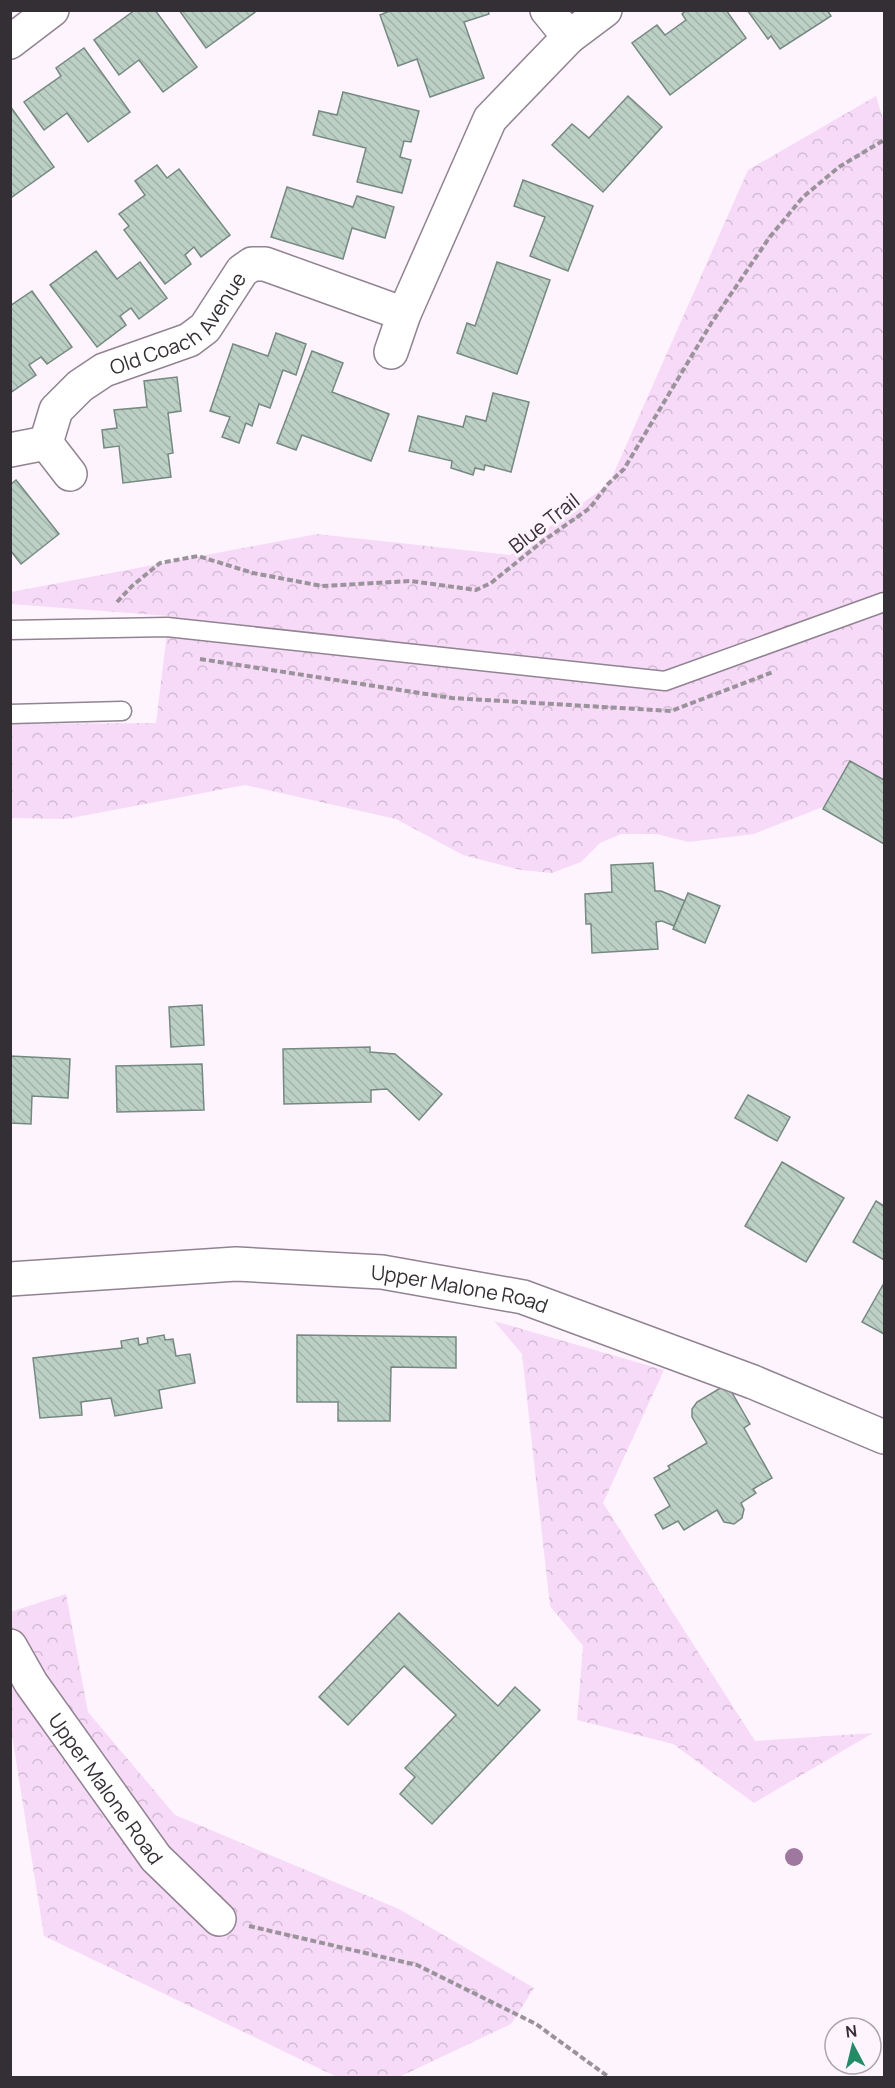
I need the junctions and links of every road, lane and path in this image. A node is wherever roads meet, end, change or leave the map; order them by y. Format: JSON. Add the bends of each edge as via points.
{"nodes":[{"id":1,"x":52,"y":10,"type":"edge"},
{"id":2,"x":547,"y":10,"type":"edge"},
{"id":3,"x":605,"y":10,"type":"edge"},
{"id":4,"x":569,"y":37,"type":"junction"},
{"id":5,"x":10,"y":42,"type":"edge"},
{"id":6,"x":885,"y":140,"type":"edge"},
{"id":7,"x":404,"y":314,"type":"junction"},
{"id":8,"x":392,"y":352,"type":"dead end"},
{"id":9,"x":45,"y":443,"type":"junction"},
{"id":10,"x":10,"y":450,"type":"edge"},
{"id":11,"x":70,"y":474,"type":"dead end"},
{"id":12,"x":885,"y":602,"type":"edge"},
{"id":13,"x":115,"y":604,"type":"dead end"},
{"id":14,"x":10,"y":630,"type":"edge"},
{"id":15,"x":122,"y":711,"type":"dead end"},
{"id":16,"x":10,"y":714,"type":"edge"},
{"id":17,"x":10,"y":1279,"type":"edge"},
{"id":18,"x":885,"y":1437,"type":"edge"},
{"id":19,"x":10,"y":1646,"type":"edge"},
{"id":20,"x":219,"y":1919,"type":"joint"},
{"id":21,"x":610,"y":2078,"type":"edge"}],
"edges":[{"from":1,"to":5,"type":"street"},
{"from":2,"to":4,"type":"street"},
{"from":3,"to":4,"type":"street"},
{"from":4,"to":7,"type":"street","via":[[490,119]]},
{"from":6,"to":13,"type":"path","name":"Blue Trail","via":[[839,167],[812,189],[769,238],[712,322],[624,469],[590,507],[491,583],[476,590],[411,581],[322,586],[253,573],[198,556],[160,564]]},
{"from":7,"to":8,"type":"street"},
{"from":7,"to":9,"type":"street","name":"Old Coach Avenue","via":[[265,264],[252,264],[242,271],[198,334],[104,370],[80,386],[56,410]]},
{"from":9,"to":10,"type":"street"},
{"from":9,"to":11,"type":"street"},
{"from":12,"to":14,"type":"lane","via":[[665,681],[167,627]]},
{"from":15,"to":16,"type":"lane"},
{"from":17,"to":18,"type":"street","name":"Upper Malone Road","via":[[236,1264],[382,1272],[523,1296],[753,1382]]},
{"from":19,"to":20,"type":"street","name":"Upper Malone Road","via":[[156,1858]]},
{"from":20,"to":21,"type":"path","via":[[417,1965],[536,2024]]}]}
